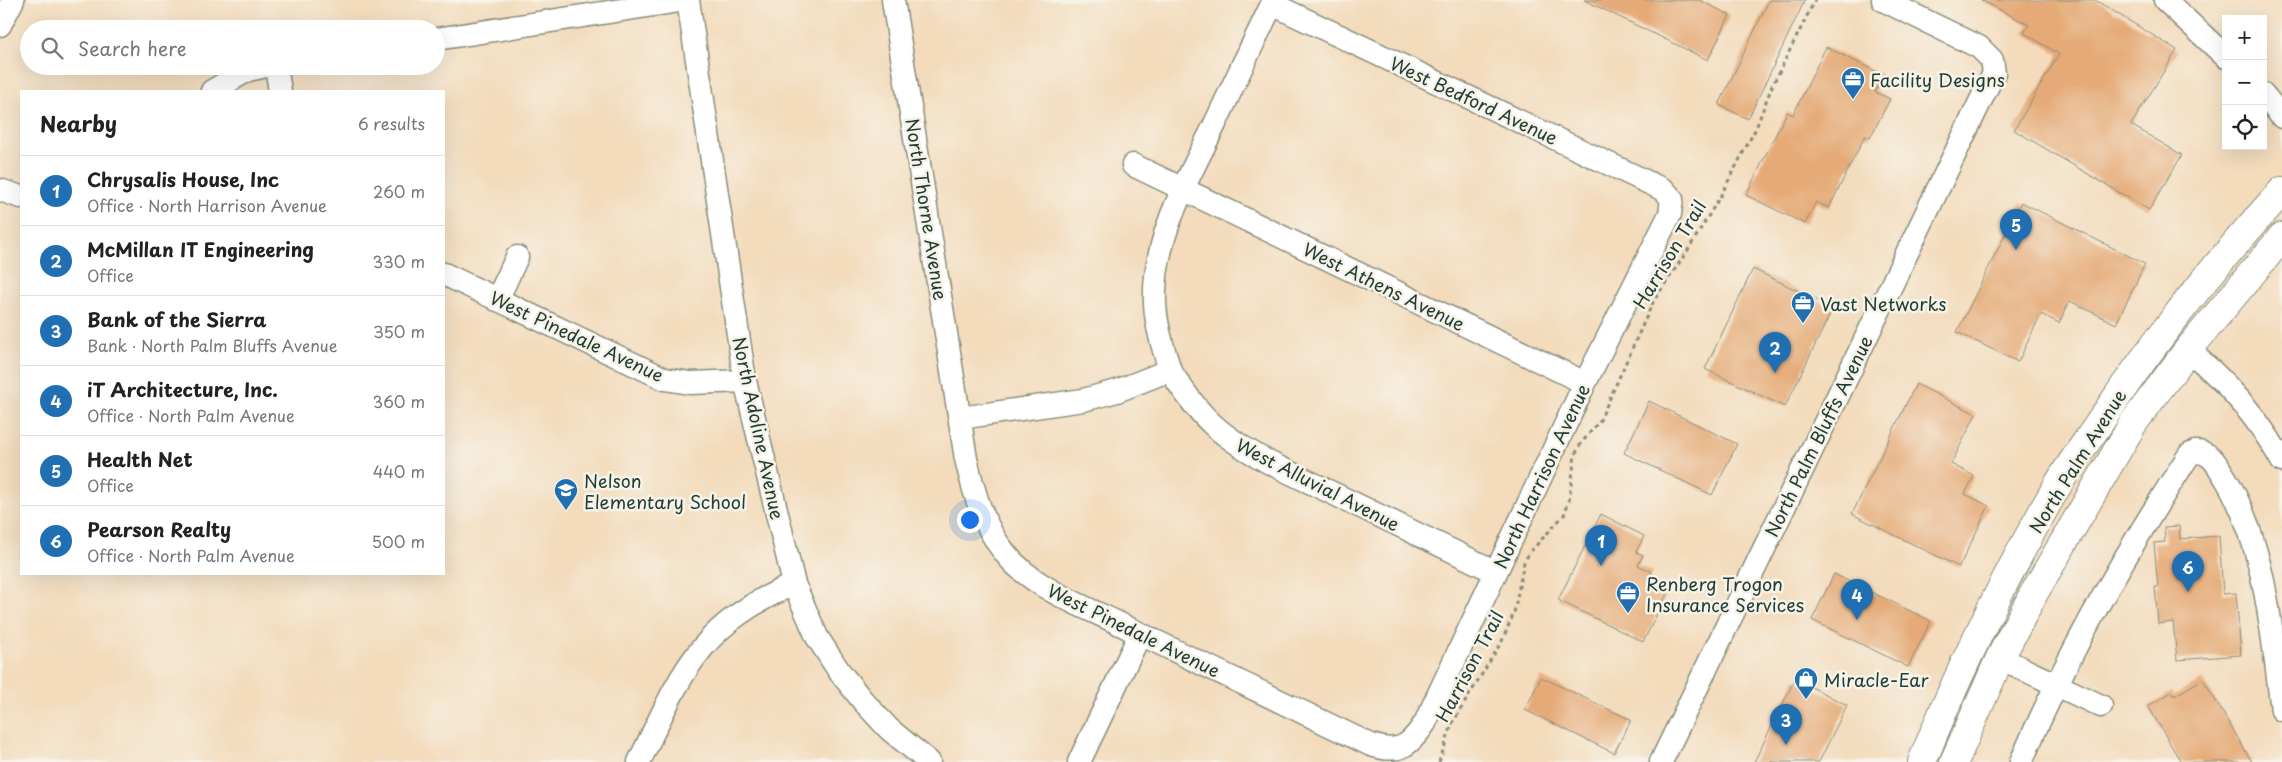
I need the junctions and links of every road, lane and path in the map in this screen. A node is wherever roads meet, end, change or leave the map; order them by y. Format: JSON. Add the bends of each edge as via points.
{"nodes":[{"id":1,"x":13,"y":0,"type":"edge"},
{"id":2,"x":687,"y":0,"type":"edge"},
{"id":3,"x":894,"y":0,"type":"edge"},
{"id":4,"x":1815,"y":0,"type":"edge"},
{"id":5,"x":1883,"y":0,"type":"edge"},
{"id":6,"x":2165,"y":0,"type":"edge"},
{"id":7,"x":1273,"y":2,"type":"edge"},
{"id":8,"x":0,"y":25,"type":"edge"},
{"id":9,"x":445,"y":38,"type":"edge"},
{"id":10,"x":2222,"y":53,"type":"edge"},
{"id":11,"x":239,"y":75,"type":"edge"},
{"id":12,"x":277,"y":75,"type":"edge"},
{"id":13,"x":214,"y":90,"type":"edge"},
{"id":14,"x":280,"y":90,"type":"edge"},
{"id":15,"x":2267,"y":99,"type":"edge"},
{"id":16,"x":2282,"y":117,"type":"edge"},
{"id":17,"x":1133,"y":165,"type":"dead end"},
{"id":18,"x":1183,"y":188,"type":"junction"},
{"id":19,"x":0,"y":190,"type":"edge"},
{"id":20,"x":2282,"y":191,"type":"edge"},
{"id":21,"x":20,"y":197,"type":"edge"},
{"id":22,"x":1672,"y":199,"type":"joint"},
{"id":23,"x":2282,"y":236,"type":"edge"},
{"id":24,"x":517,"y":257,"type":"dead end"},
{"id":25,"x":445,"y":274,"type":"edge"},
{"id":26,"x":2202,"y":284,"type":"junction"},
{"id":27,"x":497,"y":300,"type":"junction"},
{"id":28,"x":2168,"y":327,"type":"junction"},
{"id":29,"x":2188,"y":350,"type":"junction"},
{"id":30,"x":1170,"y":370,"type":"junction"},
{"id":31,"x":745,"y":381,"type":"junction"},
{"id":32,"x":1585,"y":383,"type":"junction"},
{"id":33,"x":960,"y":418,"type":"junction"},
{"id":34,"x":2282,"y":461,"type":"edge"},
{"id":35,"x":2066,"y":535,"type":"junction"},
{"id":36,"x":1496,"y":572,"type":"junction"},
{"id":37,"x":794,"y":584,"type":"junction"},
{"id":38,"x":1140,"y":634,"type":"junction"},
{"id":39,"x":2000,"y":658,"type":"junction"},
{"id":40,"x":2056,"y":684,"type":"junction"},
{"id":41,"x":2100,"y":706,"type":"dead end"},
{"id":42,"x":2282,"y":710,"type":"edge"},
{"id":43,"x":1402,"y":747,"type":"joint"},
{"id":44,"x":1664,"y":761,"type":"edge"},
{"id":45,"x":639,"y":762,"type":"edge"},
{"id":46,"x":929,"y":762,"type":"edge"},
{"id":47,"x":1079,"y":762,"type":"edge"},
{"id":48,"x":1439,"y":762,"type":"edge"},
{"id":49,"x":1922,"y":762,"type":"edge"},
{"id":50,"x":1954,"y":762,"type":"edge"},
{"id":51,"x":2021,"y":762,"type":"edge"}],
"edges":[{"from":1,"to":8,"type":"street"},
{"from":2,"to":9,"type":"street"},
{"from":2,"to":31,"type":"street","name":"North Adoline Avenue"},
{"from":3,"to":33,"type":"street","name":"North Thorne Avenue"},
{"from":4,"to":48,"type":"path","name":"Harrison Trail","via":[[1772,86],[1756,128],[1707,219],[1654,300],[1600,420],[1580,445],[1573,469],[1570,501],[1564,514],[1524,562],[1514,613],[1502,641],[1453,722]]},
{"from":5,"to":44,"type":"street","name":"North Palm Bluffs Avenue","via":[[1979,47],[1992,60],[1994,73]]},
{"from":6,"to":10,"type":"street"},
{"from":7,"to":18,"type":"street","name":"West Alluvial Avenue"},
{"from":7,"to":22,"type":"street","name":"West Bedford Avenue","via":[[1664,190]]},
{"from":11,"to":13,"type":"street"},
{"from":12,"to":14,"type":"street"},
{"from":15,"to":16,"type":"street"},
{"from":17,"to":18,"type":"street","name":"West Athens Avenue"},
{"from":18,"to":30,"type":"street","name":"West Alluvial Avenue","via":[[1165,233],[1156,284],[1159,336]]},
{"from":18,"to":32,"type":"street","name":"West Athens Avenue"},
{"from":19,"to":21,"type":"street"},
{"from":20,"to":26,"type":"main road","name":"North Palm Avenue"},
{"from":22,"to":32,"type":"street","name":"North Harrison Avenue","via":[[1670,214]]},
{"from":23,"to":29,"type":"main road","name":"North Palm Avenue"},
{"from":24,"to":27,"type":"street"},
{"from":25,"to":27,"type":"street","name":"West Pinedale Avenue"},
{"from":26,"to":28,"type":"main road","name":"North Palm Avenue"},
{"from":26,"to":29,"type":"main road","via":[[2204,306],[2188,327],[2184,340]]},
{"from":27,"to":31,"type":"street","name":"West Pinedale Avenue","via":[[665,379]]},
{"from":28,"to":35,"type":"main road","via":[[2173,338],[2169,352],[2092,466]]},
{"from":28,"to":49,"type":"main road","name":"North Palm Avenue","via":[[2057,486],[1970,651]]},
{"from":29,"to":34,"type":"street","via":[[2239,398]]},
{"from":29,"to":35,"type":"main road","name":"North Palm Avenue","via":[[2134,422]]},
{"from":30,"to":33,"type":"street","via":[[1117,391],[1083,400]]},
{"from":30,"to":36,"type":"street","name":"West Alluvial Avenue","via":[[1207,421],[1238,446]]},
{"from":31,"to":37,"type":"street","name":"North Adoline Avenue"},
{"from":32,"to":36,"type":"street","name":"North Harrison Avenue"},
{"from":33,"to":38,"type":"street","name":"West Pinedale Avenue","via":[[975,497],[1006,554],[1048,588]]},
{"from":35,"to":39,"type":"main road","name":"North Palm Avenue"},
{"from":36,"to":43,"type":"street","name":"North Harrison Avenue","via":[[1425,723]]},
{"from":37,"to":45,"type":"street","via":[[740,613],[706,642],[677,683]]},
{"from":37,"to":46,"type":"street","name":"North Adoline Avenue","via":[[817,636],[839,671],[889,729]]},
{"from":38,"to":43,"type":"street","name":"West Pinedale Avenue","via":[[1371,745],[1387,750]]},
{"from":38,"to":47,"type":"street"},
{"from":39,"to":40,"type":"street"},
{"from":39,"to":50,"type":"main road","name":"North Palm Avenue"},
{"from":40,"to":41,"type":"street"},
{"from":40,"to":42,"type":"street","via":[[2102,595],[2146,522],[2190,455],[2202,452],[2214,460],[2234,491],[2252,538]]},
{"from":40,"to":51,"type":"street"}]}
